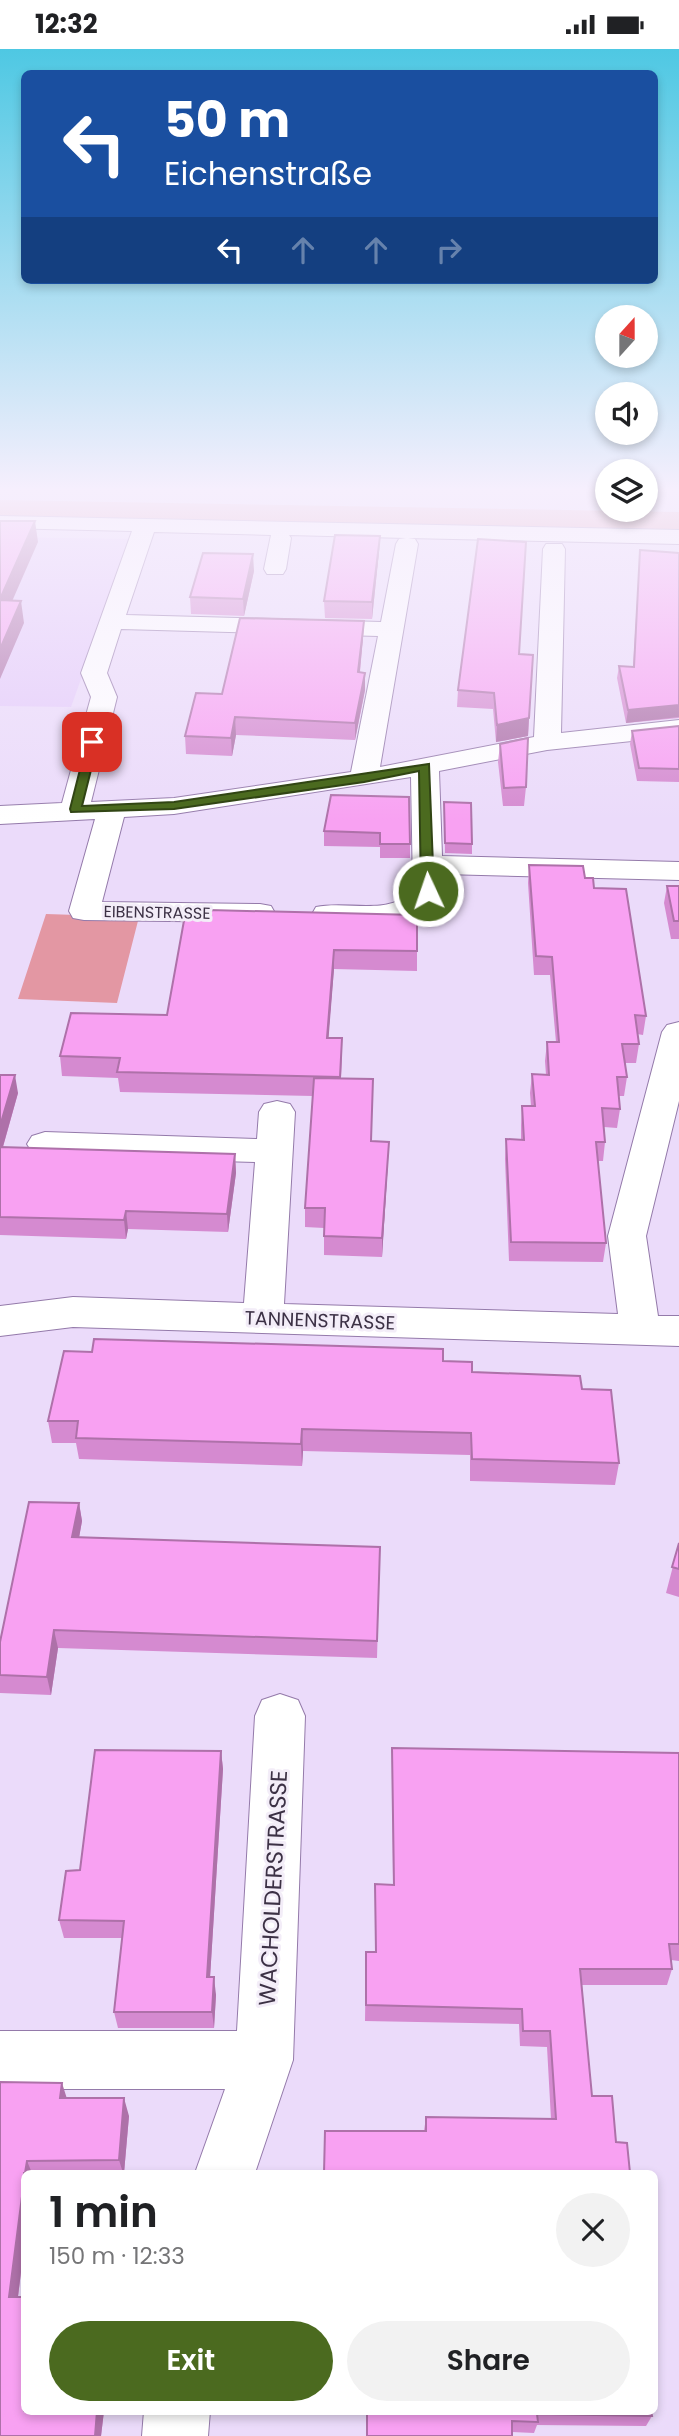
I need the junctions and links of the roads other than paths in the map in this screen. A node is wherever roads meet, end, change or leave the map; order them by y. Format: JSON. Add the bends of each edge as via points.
{"nodes":[{"id":1,"x":119,"y":599,"type":"edge"},
{"id":2,"x":396,"y":599,"type":"edge"},
{"id":3,"x":552,"y":599,"type":"edge"},
{"id":4,"x":111,"y":622,"type":"junction"},
{"id":5,"x":390,"y":629,"type":"junction"},
{"id":6,"x":679,"y":728,"type":"edge"},
{"id":7,"x":547,"y":741,"type":"junction"},
{"id":8,"x":425,"y":766,"type":"junction"},
{"id":9,"x":364,"y":778,"type":"junction"},
{"id":10,"x":112,"y":808,"type":"junction"},
{"id":11,"x":75,"y":809,"type":"junction"},
{"id":12,"x":0,"y":814,"type":"edge"},
{"id":13,"x":426,"y":865,"type":"junction"},
{"id":14,"x":679,"y":871,"type":"edge"},
{"id":15,"x":679,"y":1032,"type":"edge"},
{"id":16,"x":277,"y":1112,"type":"dead end"},
{"id":17,"x":45,"y":1144,"type":"dead end"},
{"id":18,"x":274,"y":1150,"type":"junction"},
{"id":19,"x":263,"y":1318,"type":"junction"},
{"id":20,"x":0,"y":1321,"type":"edge"},
{"id":21,"x":640,"y":1330,"type":"junction"},
{"id":22,"x":679,"y":1331,"type":"edge"},
{"id":23,"x":280,"y":1716,"type":"dead end"},
{"id":24,"x":0,"y":2060,"type":"edge"},
{"id":25,"x":264,"y":2060,"type":"junction"},
{"id":26,"x":226,"y":2170,"type":"edge"},
{"id":27,"x":177,"y":2415,"type":"edge"},
{"id":28,"x":175,"y":2436,"type":"edge"}],
"edges":[{"from":1,"to":4,"type":"street"},
{"from":2,"to":5,"type":"street"},
{"from":3,"to":7,"type":"street"},
{"from":4,"to":5,"type":"street"},
{"from":4,"to":11,"type":"street","via":[[93,673],[104,698]]},
{"from":5,"to":9,"type":"street"},
{"from":6,"to":7,"type":"street"},
{"from":7,"to":8,"type":"street"},
{"from":8,"to":9,"type":"street"},
{"from":8,"to":13,"type":"street","name":"EIBENSTRASSE"},
{"from":9,"to":10,"type":"street","via":[[174,806]]},
{"from":10,"to":11,"type":"street"},
{"from":10,"to":13,"type":"street","name":"EIBENSTRASSE","via":[[84,911],[376,915],[414,908],[428,891]]},
{"from":11,"to":12,"type":"street"},
{"from":13,"to":14,"type":"street"},
{"from":15,"to":21,"type":"street","via":[[627,1236]]},
{"from":16,"to":18,"type":"street"},
{"from":17,"to":18,"type":"street"},
{"from":18,"to":19,"type":"street"},
{"from":19,"to":20,"type":"street","name":"TANNENSTRASSE","via":[[73,1312]]},
{"from":19,"to":21,"type":"street","name":"TANNENSTRASSE"},
{"from":21,"to":22,"type":"street","name":"TANNENSTRASSE"},
{"from":23,"to":25,"type":"street","name":"WACHOLDERSTRASSE"},
{"from":24,"to":25,"type":"street"},
{"from":25,"to":26,"type":"street","name":"WACHOLDERSTRASSE"},
{"from":27,"to":28,"type":"street"}]}
